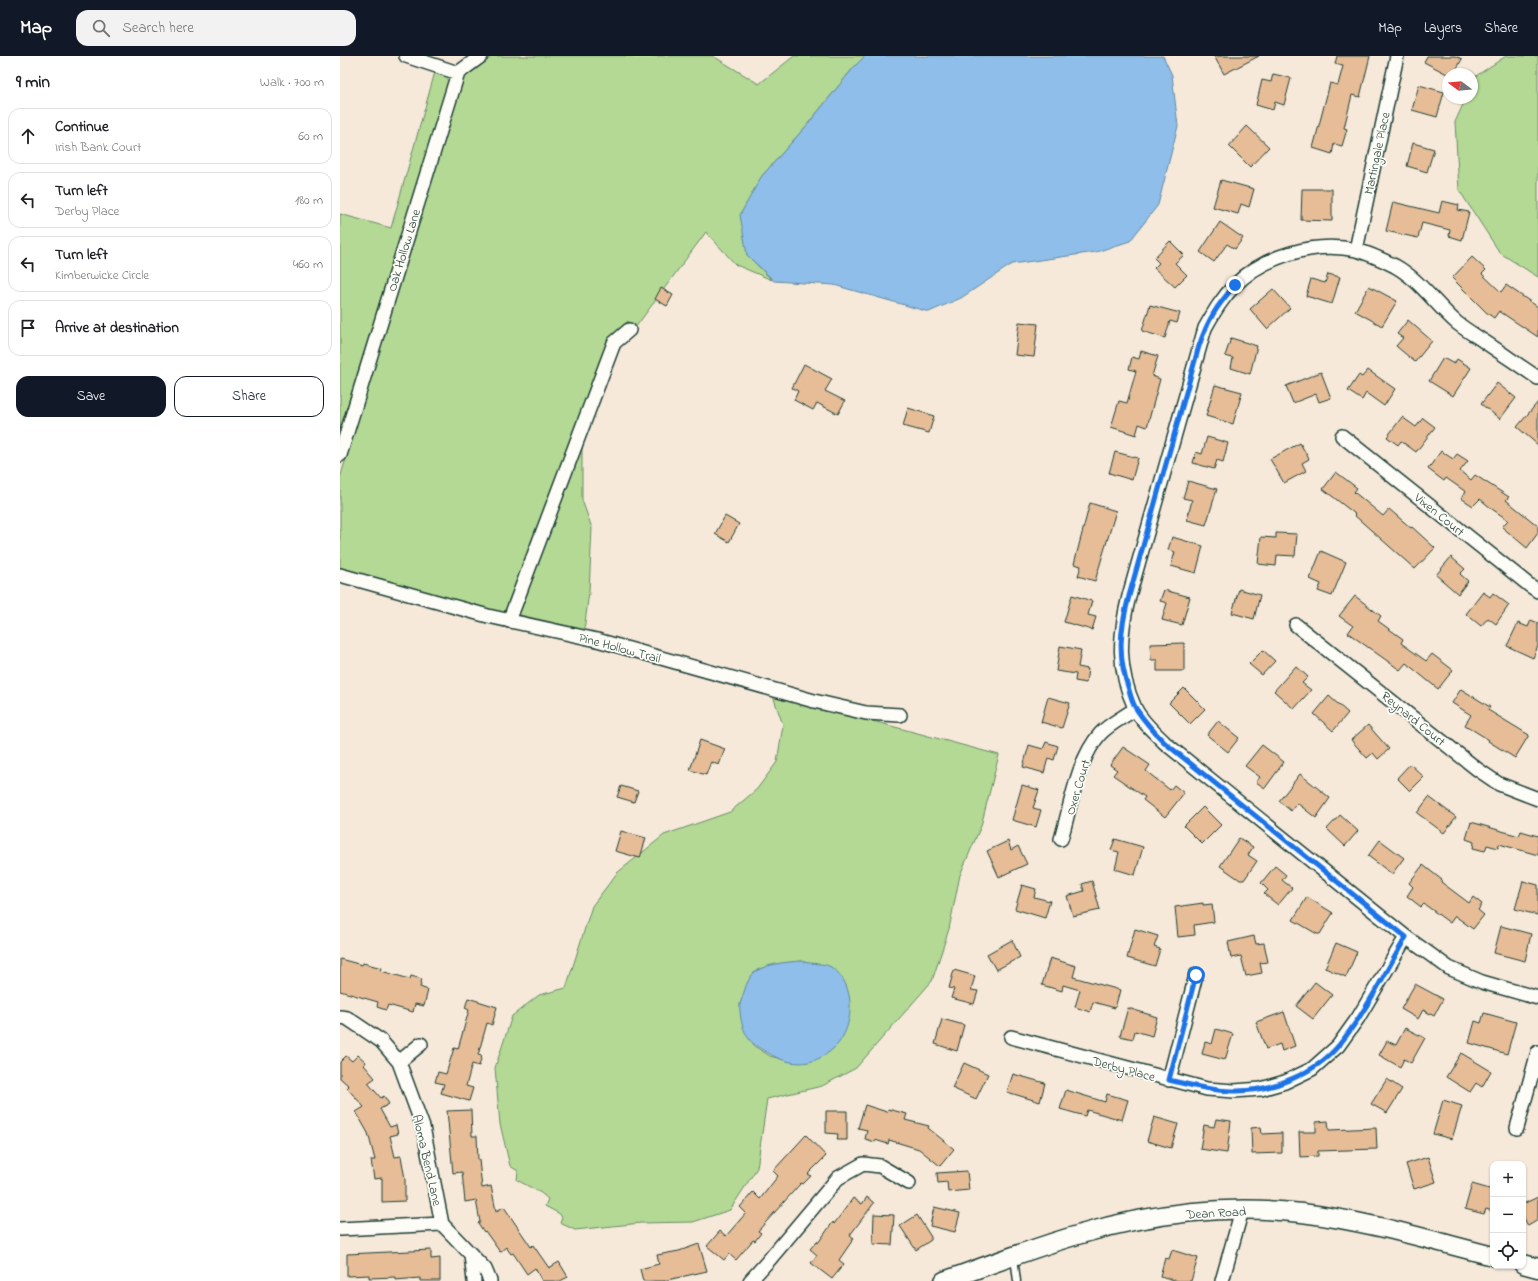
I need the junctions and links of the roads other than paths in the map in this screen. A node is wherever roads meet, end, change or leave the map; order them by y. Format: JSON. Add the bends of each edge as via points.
{"nodes":[{"id":1,"x":406,"y":56,"type":"edge"},
{"id":2,"x":481,"y":56,"type":"edge"},
{"id":3,"x":1397,"y":56,"type":"edge"},
{"id":4,"x":458,"y":73,"type":"junction"},
{"id":5,"x":1356,"y":250,"type":"junction"},
{"id":6,"x":628,"y":330,"type":"dead end"},
{"id":7,"x":1538,"y":378,"type":"edge"},
{"id":8,"x":1342,"y":436,"type":"dead end"},
{"id":9,"x":340,"y":455,"type":"edge"},
{"id":10,"x":340,"y":575,"type":"edge"},
{"id":11,"x":1538,"y":591,"type":"edge"},
{"id":12,"x":509,"y":621,"type":"junction"},
{"id":13,"x":1296,"y":625,"type":"dead end"},
{"id":14,"x":1135,"y":709,"type":"junction"},
{"id":15,"x":900,"y":715,"type":"dead end"},
{"id":16,"x":1538,"y":799,"type":"edge"},
{"id":17,"x":1061,"y":840,"type":"dead end"},
{"id":18,"x":1406,"y":937,"type":"junction"},
{"id":19,"x":1196,"y":975,"type":"dead end"},
{"id":20,"x":1538,"y":998,"type":"edge"},
{"id":21,"x":340,"y":1017,"type":"edge"},
{"id":22,"x":1011,"y":1037,"type":"dead end"},
{"id":23,"x":422,"y":1044,"type":"dead end"},
{"id":24,"x":1538,"y":1052,"type":"edge"},
{"id":25,"x":399,"y":1062,"type":"junction"},
{"id":26,"x":1169,"y":1080,"type":"junction"},
{"id":27,"x":1517,"y":1128,"type":"dead end"},
{"id":28,"x":909,"y":1183,"type":"dead end"},
{"id":29,"x":1242,"y":1210,"type":"junction"},
{"id":30,"x":442,"y":1224,"type":"junction"},
{"id":31,"x":340,"y":1229,"type":"edge"},
{"id":32,"x":471,"y":1254,"type":"junction"},
{"id":33,"x":1490,"y":1255,"type":"edge"},
{"id":34,"x":1014,"y":1256,"type":"junction"},
{"id":35,"x":1526,"y":1265,"type":"edge"},
{"id":36,"x":1538,"y":1268,"type":"edge"},
{"id":37,"x":474,"y":1281,"type":"edge"},
{"id":38,"x":490,"y":1281,"type":"edge"},
{"id":39,"x":750,"y":1281,"type":"edge"},
{"id":40,"x":944,"y":1281,"type":"edge"},
{"id":41,"x":1017,"y":1281,"type":"edge"},
{"id":42,"x":1222,"y":1281,"type":"edge"}],
"edges":[{"from":1,"to":4,"type":"street"},
{"from":2,"to":4,"type":"street"},
{"from":3,"to":5,"type":"street","name":"Martingale Place"},
{"from":4,"to":9,"type":"street","name":"Oak Hollow Lane"},
{"from":5,"to":7,"type":"street","via":[[1395,266],[1408,275],[1459,325]]},
{"from":5,"to":14,"type":"street","via":[[1320,248],[1278,258],[1255,270],[1235,285],[1219,304],[1205,328],[1122,622],[1121,664]]},
{"from":6,"to":12,"type":"street","via":[[614,343]]},
{"from":8,"to":11,"type":"street","name":"Vixen Court"},
{"from":10,"to":12,"type":"street","name":"Pine Hollow Trail"},
{"from":12,"to":15,"type":"street","name":"Pine Hollow Trail","via":[[597,640],[743,682],[866,713]]},
{"from":13,"to":16,"type":"street","name":"Reynard Court","via":[[1477,769],[1499,784]]},
{"from":14,"to":17,"type":"street","name":"Oxer Court","via":[[1102,732],[1092,745],[1083,761]]},
{"from":14,"to":18,"type":"street","via":[[1165,743]]},
{"from":18,"to":20,"type":"street","via":[[1449,968],[1482,982]]},
{"from":18,"to":26,"type":"street","name":"Derby Place","via":[[1358,1018],[1338,1046],[1312,1069],[1285,1082],[1261,1089],[1234,1092]]},
{"from":19,"to":26,"type":"street"},
{"from":21,"to":25,"type":"street","name":"Aloma Bend Lane","via":[[347,1018],[381,1041]]},
{"from":22,"to":26,"type":"street","name":"Derby Place"},
{"from":23,"to":25,"type":"street"},
{"from":24,"to":27,"type":"street"},
{"from":25,"to":30,"type":"street","name":"Aloma Bend Lane","via":[[423,1127]]},
{"from":28,"to":39,"type":"street","via":[[880,1166],[863,1164],[838,1178]]},
{"from":29,"to":33,"type":"main road","name":"Dean Road","via":[[1283,1211],[1334,1218]]},
{"from":29,"to":34,"type":"main road","name":"Dean Road","via":[[1211,1211],[1141,1220],[1083,1233]]},
{"from":29,"to":42,"type":"street"},
{"from":30,"to":31,"type":"street"},
{"from":30,"to":32,"type":"street","name":"Aloma Bend Lane"},
{"from":32,"to":37,"type":"street"},
{"from":32,"to":38,"type":"street","name":"Aloma Bend Lane","via":[[486,1269]]},
{"from":34,"to":40,"type":"main road","name":"Dean Road"},
{"from":34,"to":41,"type":"lane"},
{"from":35,"to":36,"type":"main road"}]}
